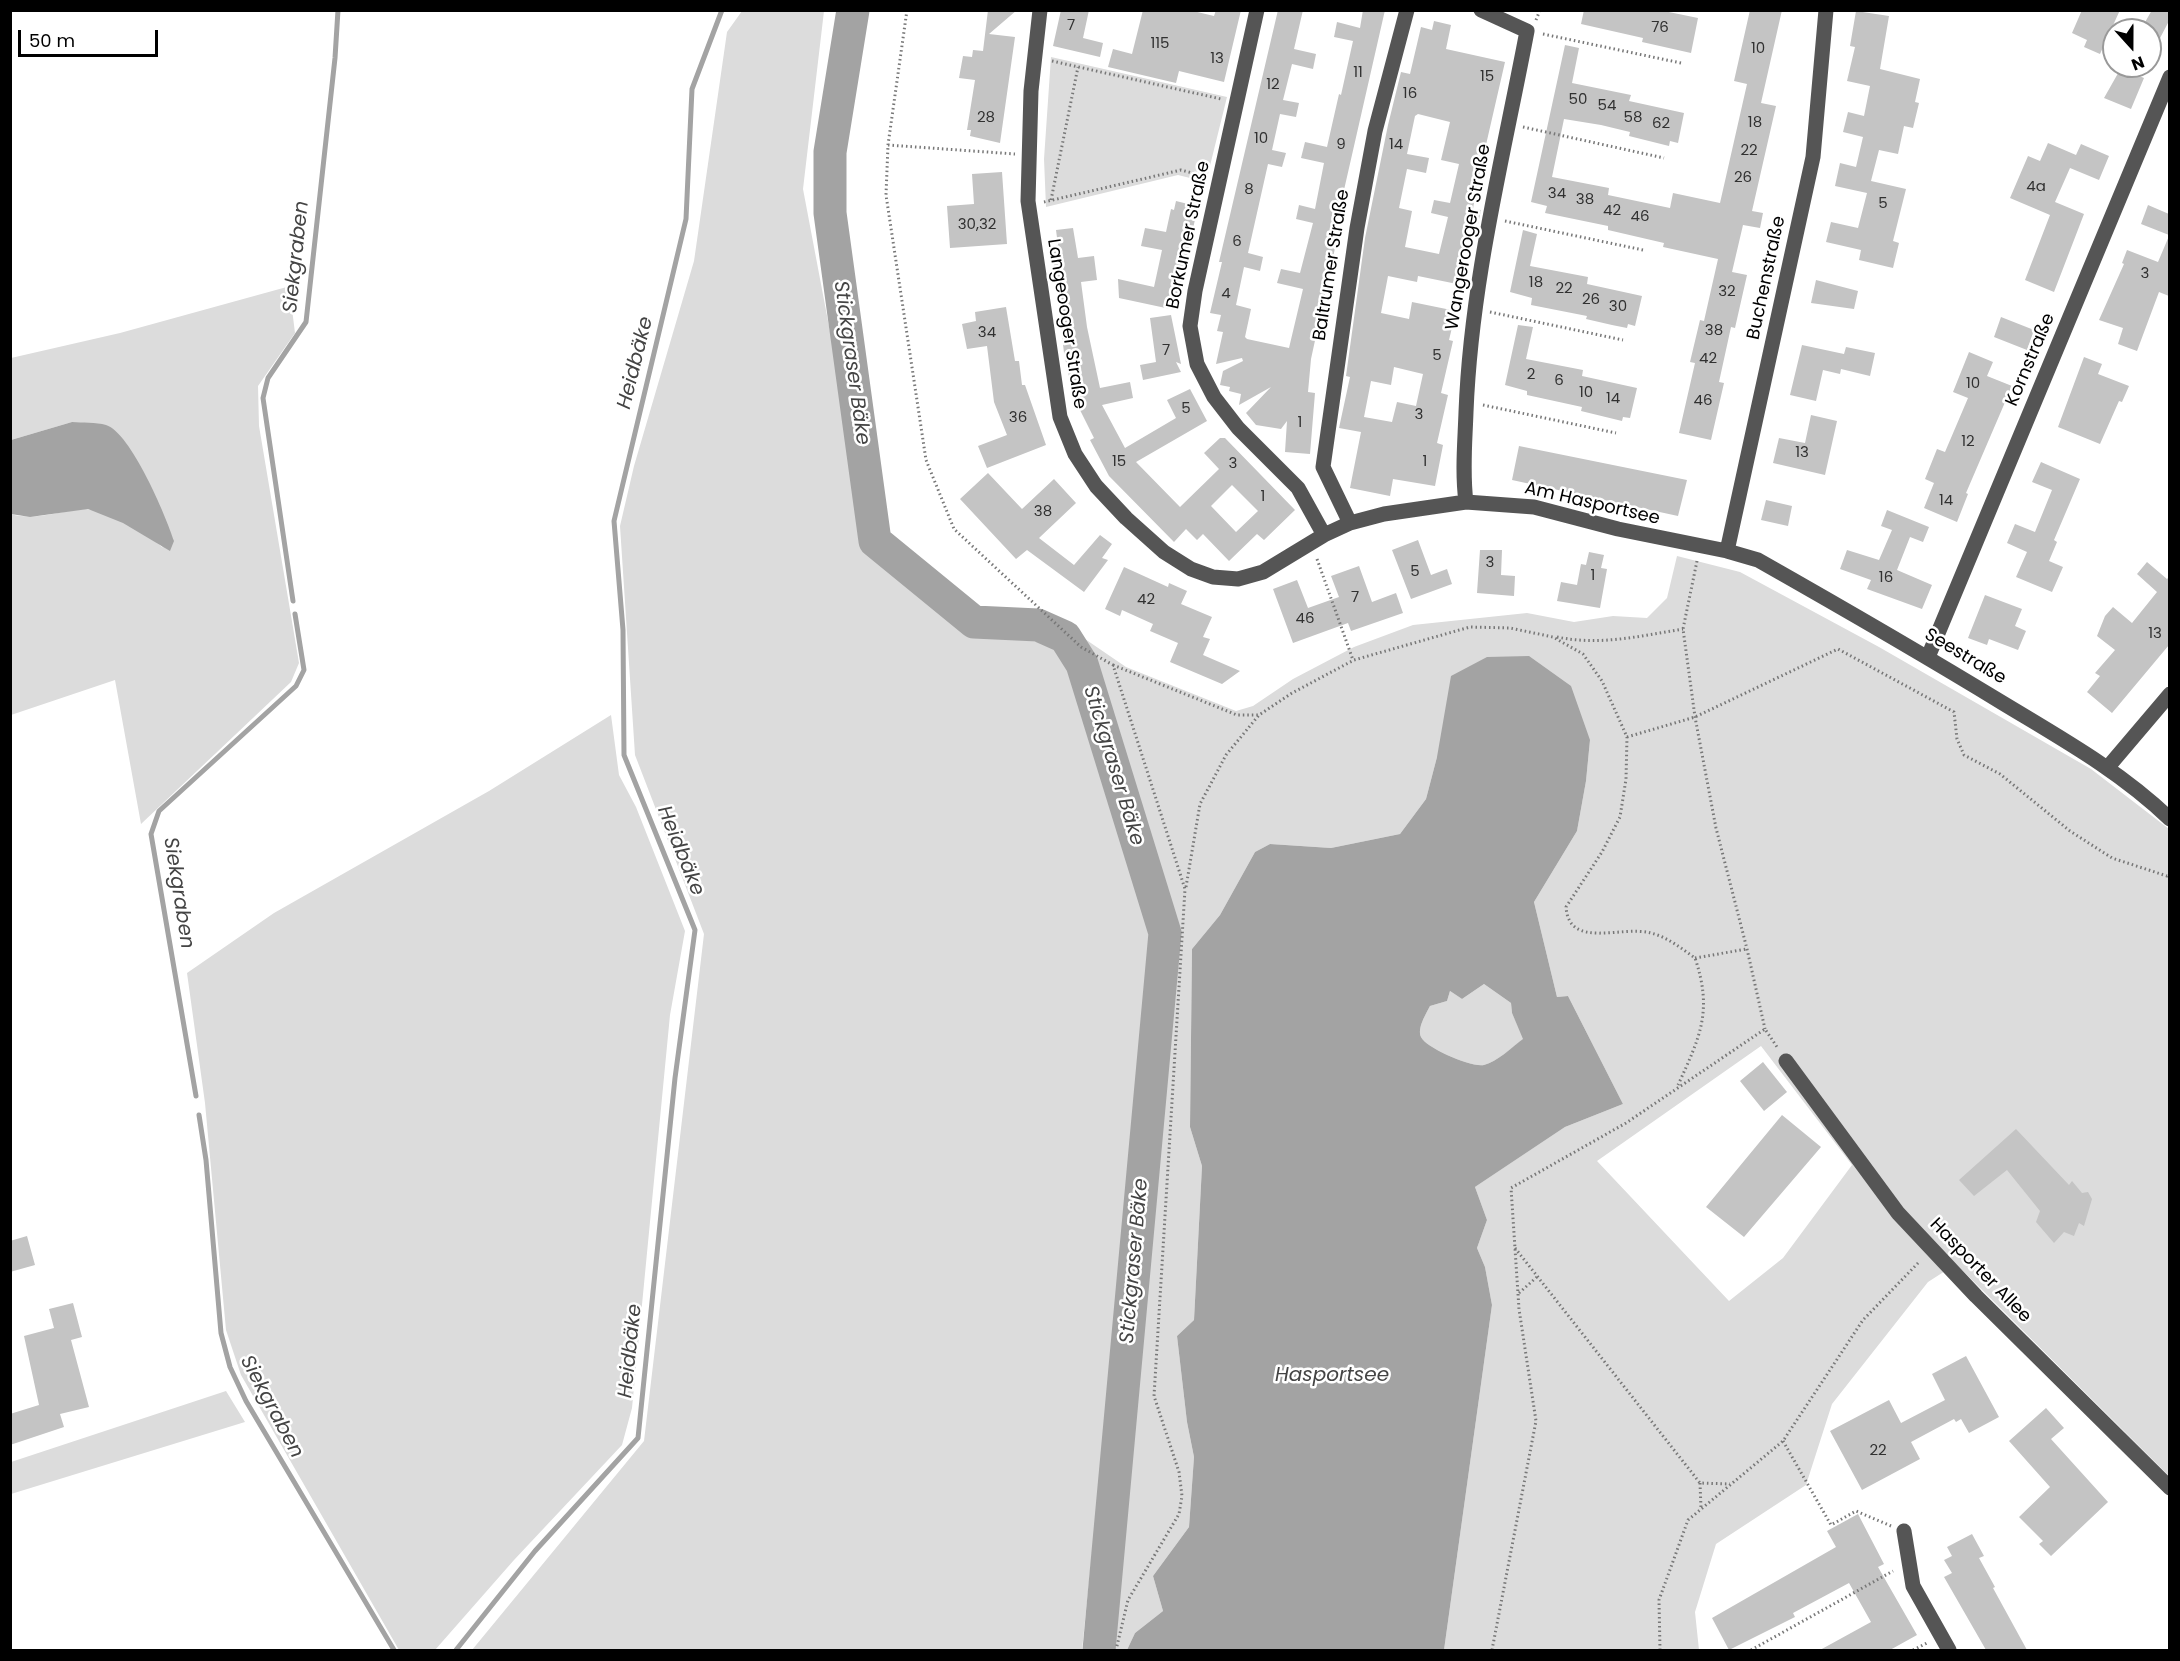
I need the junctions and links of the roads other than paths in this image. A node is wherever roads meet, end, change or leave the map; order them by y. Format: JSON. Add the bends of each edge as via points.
{"nodes":[{"id":1,"x":1040,"y":10,"type":"edge"},
{"id":2,"x":1257,"y":10,"type":"edge"},
{"id":3,"x":1407,"y":10,"type":"edge"},
{"id":4,"x":1481,"y":10,"type":"edge"},
{"id":5,"x":1826,"y":10,"type":"edge"},
{"id":6,"x":2169,"y":77,"type":"edge"},
{"id":7,"x":1466,"y":502,"type":"junction"},
{"id":8,"x":1350,"y":523,"type":"junction"},
{"id":9,"x":1318,"y":539,"type":"junction"},
{"id":10,"x":1727,"y":551,"type":"junction"},
{"id":11,"x":1928,"y":657,"type":"junction"},
{"id":12,"x":2169,"y":694,"type":"edge"},
{"id":13,"x":2108,"y":767,"type":"junction"},
{"id":14,"x":2169,"y":819,"type":"edge"},
{"id":15,"x":1786,"y":1061,"type":"road end"},
{"id":16,"x":2169,"y":1488,"type":"edge"},
{"id":17,"x":1904,"y":1531,"type":"road end"},
{"id":18,"x":1949,"y":1650,"type":"edge"}],
"edges":[{"from":1,"to":9,"type":"street","name":"Langeooger Straße","via":[[1034,57],[1029,206],[1060,417],[1075,454],[1096,486],[1164,552],[1213,577],[1238,579],[1263,572]]},
{"from":2,"to":9,"type":"street","name":"Borkumer Straße","via":[[1190,326],[1197,364],[1214,397],[1238,428],[1298,488]]},
{"from":3,"to":8,"type":"street","name":"Baltrumer Straße","via":[[1375,131],[1357,228],[1323,467]]},
{"from":4,"to":7,"type":"street","name":"Wangerooger Straße","via":[[1527,31],[1488,218],[1474,309],[1467,402]]},
{"from":5,"to":10,"type":"street","name":"Buchenstraße","via":[[1813,158]]},
{"from":6,"to":11,"type":"street","name":"Kornstraße"},
{"from":7,"to":8,"type":"street","name":"Am Hasportsee"},
{"from":7,"to":10,"type":"street","name":"Am Hasportsee","via":[[1534,507],[1618,530]]},
{"from":8,"to":9,"type":"street","name":"Am Hasportsee"},
{"from":10,"to":11,"type":"street","name":"Seestraße","via":[[1758,560]]},
{"from":11,"to":13,"type":"street","name":"Seestraße"},
{"from":12,"to":13,"type":"street"},
{"from":13,"to":14,"type":"street","name":"Seestraße","via":[[2139,789]]},
{"from":15,"to":16,"type":"street","name":"Hasporter Allee","via":[[1898,1213]]},
{"from":17,"to":18,"type":"street","via":[[1913,1586]]}]}
